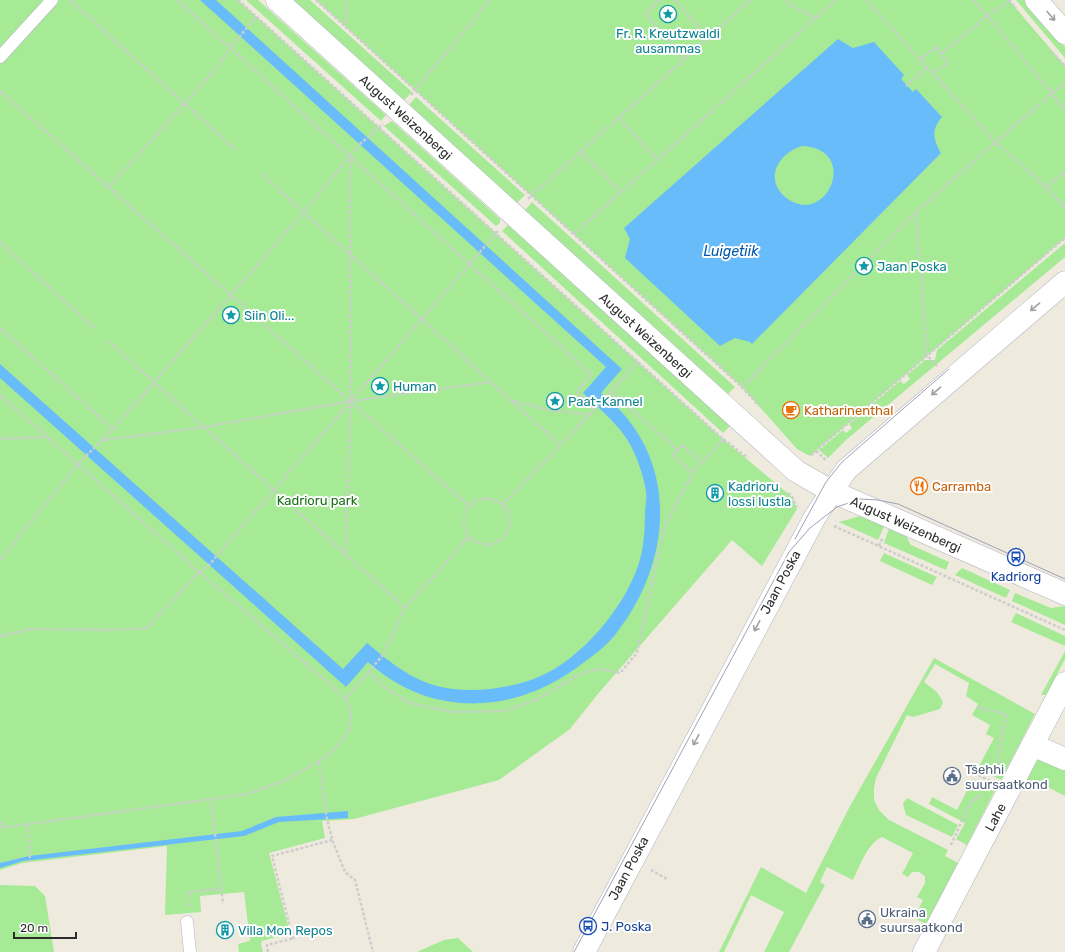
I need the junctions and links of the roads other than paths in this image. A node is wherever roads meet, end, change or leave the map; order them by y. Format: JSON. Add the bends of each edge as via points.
{"nodes":[{"id":1,"x":52,"y":0,"type":"edge"},
{"id":2,"x":277,"y":0,"type":"edge"},
{"id":3,"x":1036,"y":0,"type":"edge"},
{"id":4,"x":1065,"y":33,"type":"edge"},
{"id":5,"x":0,"y":57,"type":"edge"},
{"id":6,"x":1065,"y":282,"type":"edge"},
{"id":7,"x":831,"y":491,"type":"junction"},
{"id":8,"x":1065,"y":594,"type":"edge"},
{"id":9,"x":1065,"y":683,"type":"edge"},
{"id":10,"x":1032,"y":745,"type":"junction"},
{"id":11,"x":1065,"y":759,"type":"edge"},
{"id":12,"x":187,"y":922,"type":"road end"},
{"id":13,"x":190,"y":952,"type":"edge"},
{"id":14,"x":584,"y":952,"type":"edge"},
{"id":15,"x":924,"y":952,"type":"edge"}],
"edges":[{"from":1,"to":5,"type":"lane"},
{"from":2,"to":7,"type":"street","name":"August Weizenbergi","via":[[796,471]]},
{"from":3,"to":4,"type":"street","one_way":true},
{"from":6,"to":7,"type":"street","name":"Jaan Poska","one_way":true,"via":[[846,470]]},
{"from":7,"to":8,"type":"street","name":"August Weizenbergi"},
{"from":7,"to":14,"type":"street","name":"Jaan Poska","one_way":true},
{"from":9,"to":10,"type":"street","name":"Lahe"},
{"from":10,"to":11,"type":"street"},
{"from":10,"to":15,"type":"street","name":"Lahe"},
{"from":12,"to":13,"type":"lane"}]}
